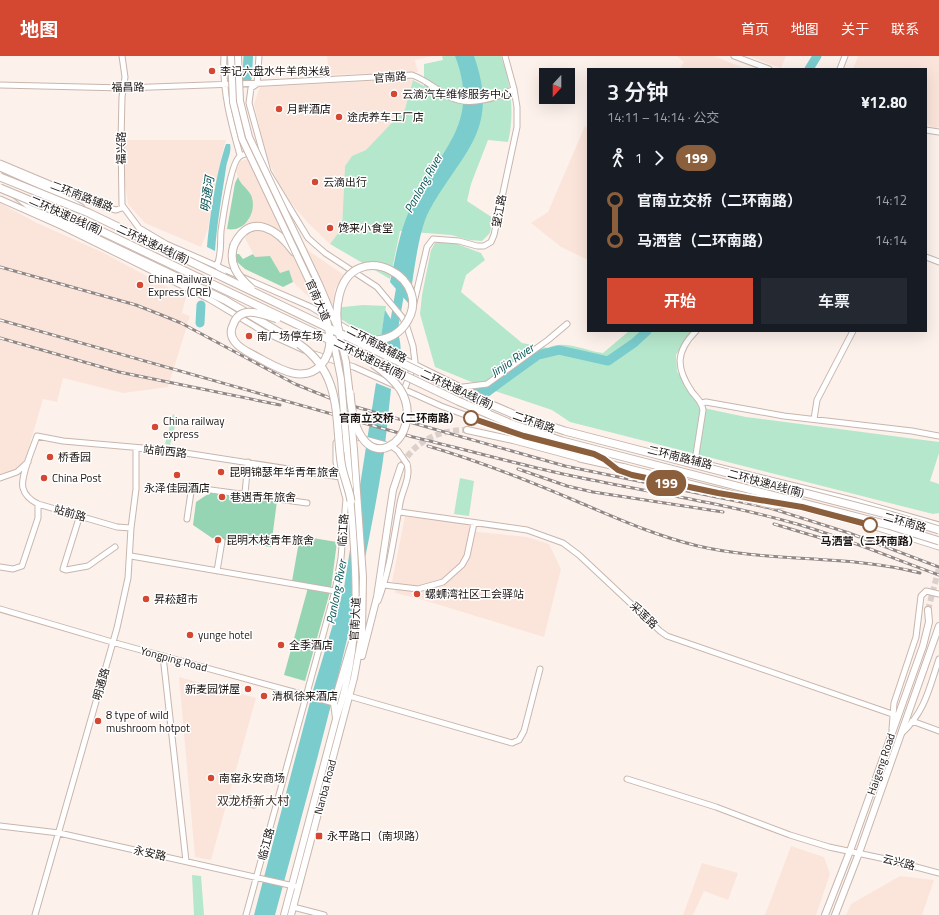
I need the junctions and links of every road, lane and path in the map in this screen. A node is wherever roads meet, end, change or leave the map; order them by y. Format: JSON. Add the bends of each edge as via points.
{"nodes":[{"id":1,"x":122,"y":56,"type":"edge"},
{"id":2,"x":224,"y":56,"type":"edge"},
{"id":3,"x":231,"y":56,"type":"edge"},
{"id":4,"x":238,"y":56,"type":"edge"},
{"id":5,"x":259,"y":56,"type":"edge"},
{"id":6,"x":505,"y":56,"type":"edge"},
{"id":7,"x":734,"y":56,"type":"edge"},
{"id":8,"x":845,"y":56,"type":"edge"},
{"id":9,"x":766,"y":68,"type":"edge"},
{"id":10,"x":840,"y":68,"type":"edge"},
{"id":11,"x":224,"y":84,"type":"junction"},
{"id":12,"x":257,"y":84,"type":"junction"},
{"id":13,"x":0,"y":85,"type":"edge"},
{"id":14,"x":124,"y":88,"type":"junction"},
{"id":15,"x":514,"y":89,"type":"junction"},
{"id":16,"x":927,"y":130,"type":"edge"},
{"id":17,"x":939,"y":132,"type":"edge"},
{"id":18,"x":261,"y":152,"type":"junction"},
{"id":19,"x":240,"y":155,"type":"junction"},
{"id":20,"x":0,"y":164,"type":"edge"},
{"id":21,"x":0,"y":167,"type":"edge"},
{"id":22,"x":0,"y":178,"type":"edge"},
{"id":23,"x":1,"y":187,"type":"edge"},
{"id":24,"x":0,"y":199,"type":"edge"},
{"id":25,"x":122,"y":208,"type":"junction"},
{"id":26,"x":102,"y":220,"type":"junction"},
{"id":27,"x":927,"y":257,"type":"edge"},
{"id":28,"x":939,"y":262,"type":"edge"},
{"id":29,"x":217,"y":265,"type":"junction"},
{"id":30,"x":304,"y":269,"type":"junction"},
{"id":31,"x":186,"y":281,"type":"junction"},
{"id":32,"x":227,"y":281,"type":"junction"},
{"id":33,"x":175,"y":282,"type":"junction"},
{"id":34,"x":194,"y":285,"type":"junction"},
{"id":35,"x":200,"y":294,"type":"junction"},
{"id":36,"x":279,"y":304,"type":"junction"},
{"id":37,"x":321,"y":304,"type":"junction"},
{"id":38,"x":405,"y":324,"type":"junction"},
{"id":39,"x":567,"y":324,"type":"dead end"},
{"id":40,"x":335,"y":331,"type":"junction"},
{"id":41,"x":695,"y":332,"type":"edge"},
{"id":42,"x":852,"y":332,"type":"edge"},
{"id":43,"x":318,"y":334,"type":"junction"},
{"id":44,"x":343,"y":345,"type":"junction"},
{"id":45,"x":414,"y":367,"type":"junction"},
{"id":46,"x":410,"y":377,"type":"junction"},
{"id":47,"x":460,"y":387,"type":"junction"},
{"id":48,"x":404,"y":390,"type":"junction"},
{"id":49,"x":350,"y":393,"type":"junction"},
{"id":50,"x":702,"y":403,"type":"junction"},
{"id":51,"x":814,"y":419,"type":"junction"},
{"id":52,"x":467,"y":430,"type":"tunnel mouth"},
{"id":53,"x":939,"y":436,"type":"edge"},
{"id":54,"x":136,"y":448,"type":"junction"},
{"id":55,"x":580,"y":458,"type":"joint"},
{"id":56,"x":695,"y":460,"type":"junction"},
{"id":57,"x":29,"y":461,"type":"junction"},
{"id":58,"x":248,"y":462,"type":"junction"},
{"id":59,"x":610,"y":464,"type":"junction"},
{"id":60,"x":404,"y":465,"type":"junction"},
{"id":61,"x":340,"y":477,"type":"junction"},
{"id":62,"x":0,"y":478,"type":"edge"},
{"id":63,"x":23,"y":480,"type":"joint"},
{"id":64,"x":245,"y":493,"type":"junction"},
{"id":65,"x":351,"y":501,"type":"junction"},
{"id":66,"x":307,"y":503,"type":"dead end"},
{"id":67,"x":38,"y":504,"type":"junction"},
{"id":68,"x":817,"y":507,"type":"junction"},
{"id":69,"x":400,"y":512,"type":"junction"},
{"id":70,"x":80,"y":515,"type":"junction"},
{"id":71,"x":187,"y":519,"type":"dead end"},
{"id":72,"x":474,"y":523,"type":"junction"},
{"id":73,"x":939,"y":525,"type":"edge"},
{"id":74,"x":131,"y":528,"type":"junction"},
{"id":75,"x":939,"y":531,"type":"edge"},
{"id":76,"x":939,"y":540,"type":"edge"},
{"id":77,"x":222,"y":541,"type":"dead end"},
{"id":78,"x":115,"y":547,"type":"dead end"},
{"id":79,"x":939,"y":547,"type":"edge"},
{"id":80,"x":131,"y":556,"type":"junction"},
{"id":81,"x":0,"y":567,"type":"edge"},
{"id":82,"x":217,"y":571,"type":"junction"},
{"id":83,"x":384,"y":585,"type":"junction"},
{"id":84,"x":335,"y":591,"type":"junction"},
{"id":85,"x":939,"y":594,"type":"edge"},
{"id":86,"x":0,"y":609,"type":"edge"},
{"id":87,"x":928,"y":610,"type":"tunnel mouth"},
{"id":88,"x":374,"y":612,"type":"junction"},
{"id":89,"x":939,"y":626,"type":"edge"},
{"id":90,"x":355,"y":634,"type":"junction"},
{"id":91,"x":113,"y":642,"type":"junction"},
{"id":92,"x":163,"y":656,"type":"junction"},
{"id":93,"x":358,"y":659,"type":"joint"},
{"id":94,"x":939,"y":659,"type":"edge"},
{"id":95,"x":540,"y":669,"type":"dead end"},
{"id":96,"x":309,"y":696,"type":"junction"},
{"id":97,"x":346,"y":698,"type":"junction"},
{"id":98,"x":333,"y":703,"type":"junction"},
{"id":99,"x":896,"y":715,"type":"junction"},
{"id":100,"x":336,"y":719,"type":"junction"},
{"id":101,"x":906,"y":719,"type":"junction"},
{"id":102,"x":914,"y":722,"type":"junction"},
{"id":103,"x":939,"y":731,"type":"edge"},
{"id":104,"x":899,"y":736,"type":"junction"},
{"id":105,"x":627,"y":779,"type":"dead end"},
{"id":106,"x":226,"y":798,"type":"dead end"},
{"id":107,"x":254,"y":806,"type":"dead end"},
{"id":108,"x":0,"y":826,"type":"edge"},
{"id":109,"x":58,"y":833,"type":"junction"},
{"id":110,"x":850,"y":852,"type":"junction"},
{"id":111,"x":859,"y":853,"type":"junction"},
{"id":112,"x":186,"y":861,"type":"junction"},
{"id":113,"x":939,"y":873,"type":"edge"},
{"id":114,"x":260,"y":878,"type":"junction"},
{"id":115,"x":292,"y":886,"type":"junction"},
{"id":116,"x":299,"y":887,"type":"junction"},
{"id":117,"x":293,"y":907,"type":"junction"},
{"id":118,"x":35,"y":915,"type":"edge"},
{"id":119,"x":246,"y":915,"type":"edge"},
{"id":120,"x":284,"y":915,"type":"edge"},
{"id":121,"x":291,"y":915,"type":"edge"},
{"id":122,"x":324,"y":915,"type":"edge"},
{"id":123,"x":825,"y":915,"type":"edge"},
{"id":124,"x":835,"y":915,"type":"edge"}],
"edges":[{"from":1,"to":14,"type":"street","name":"福兴路"},
{"from":2,"to":11,"type":"street"},
{"from":3,"to":30,"type":"main road","name":"官南大道","bridge":true,"via":[[232,94],[242,139]]},
{"from":4,"to":44,"type":"main road","name":"官南大道","bridge":true,"via":[[240,101],[249,137],[323,293]]},
{"from":5,"to":12,"type":"street"},
{"from":6,"to":15,"type":"street","name":"望江路"},
{"from":7,"to":9,"type":"street"},
{"from":8,"to":10,"type":"street"},
{"from":11,"to":12,"type":"street","name":"福昌路"},
{"from":11,"to":14,"type":"street","name":"福昌路"},
{"from":11,"to":19,"type":"street"},
{"from":12,"to":15,"type":"street","name":"官南路","via":[[412,75],[451,98],[460,100],[496,98]]},
{"from":12,"to":18,"type":"street","via":[[251,88],[249,102]]},
{"from":13,"to":14,"type":"street","name":"福昌路"},
{"from":14,"to":25,"type":"street","name":"福兴路","via":[[121,140]]},
{"from":15,"to":38,"type":"street","name":"望江路","via":[[517,127],[491,242],[477,246],[459,241],[434,239],[429,243],[416,299]]},
{"from":16,"to":17,"type":"street"},
{"from":18,"to":19,"type":"street"},
{"from":18,"to":38,"type":"street","via":[[268,172],[308,238],[325,253],[378,287]]},
{"from":19,"to":29,"type":"street","via":[[230,179]]},
{"from":20,"to":25,"type":"street","name":"二环南路辅路","via":[[105,207],[116,210]]},
{"from":21,"to":26,"type":"highway","bridge":true,"via":[[44,186]]},
{"from":22,"to":26,"type":"highway","name":"二环快速A线(南)","bridge":true,"via":[[40,192]]},
{"from":22,"to":32,"type":"main road","name":"二环南路","via":[[75,209]]},
{"from":23,"to":31,"type":"highway","bridge":true,"via":[[32,208]]},
{"from":23,"to":43,"type":"highway","name":"二环快速B线(南)","bridge":true,"via":[[84,223]]},
{"from":23,"to":46,"type":"main road","name":"二环南路","via":[[78,218]]},
{"from":24,"to":33,"type":"street"},
{"from":25,"to":29,"type":"street","name":"二环南路辅路","via":[[145,233]]},
{"from":26,"to":36,"type":"highway","name":"二环快速A线(南)","bridge":true},
{"from":27,"to":28,"type":"street"},
{"from":29,"to":32,"type":"main road"},
{"from":29,"to":45,"type":"street","name":"二环南路辅路","via":[[311,307]]},
{"from":30,"to":36,"type":"highway","bridge":true,"via":[[292,248],[274,231],[264,227],[255,228],[238,237],[232,253],[235,270],[249,286]]},
{"from":30,"to":37,"type":"main road","name":"官南大道","bridge":true},
{"from":31,"to":33,"type":"highway"},
{"from":31,"to":34,"type":"highway"},
{"from":32,"to":45,"type":"main road","name":"二环南路"},
{"from":33,"to":35,"type":"street"},
{"from":34,"to":35,"type":"highway"},
{"from":34,"to":65,"type":"highway","bridge":true,"via":[[261,320],[304,348],[325,371],[334,395],[341,463]]},
{"from":35,"to":48,"type":"street","via":[[300,349],[354,367]]},
{"from":36,"to":40,"type":"highway","name":"二环快速A线(南)","bridge":true},
{"from":37,"to":43,"type":"highway","bridge":true,"via":[[329,330],[330,347],[322,364],[310,373],[289,372],[266,362],[237,345],[231,331],[236,318],[250,311]]},
{"from":37,"to":65,"type":"main road","name":"官南大道","bridge":true,"via":[[332,334],[340,371]]},
{"from":38,"to":45,"type":"street","via":[[413,346]]},
{"from":39,"to":47,"type":"street","via":[[487,384]]},
{"from":40,"to":44,"type":"highway","bridge":true,"via":[[338,332],[342,334],[345,335],[366,340],[394,335],[411,313],[412,300],[405,281],[394,272],[380,266],[365,266],[349,275],[338,299],[337,321],[338,329],[339,332],[340,335],[341,338]]},
{"from":40,"to":75,"type":"highway","name":"二环快速A线(南)","bridge":true,"via":[[482,401],[537,422],[626,448],[890,515]]},
{"from":41,"to":50,"type":"street","via":[[681,353],[679,365],[687,384]]},
{"from":42,"to":51,"type":"street","via":[[817,400]]},
{"from":43,"to":44,"type":"highway","name":"二环快速B线(南)","bridge":true},
{"from":44,"to":49,"type":"main road","name":"官南大道","bridge":true},
{"from":44,"to":49,"type":"highway","bridge":true,"via":[[374,364],[392,379],[402,393],[407,418],[403,433],[395,443],[379,449],[364,442],[357,430]]},
{"from":44,"to":68,"type":"highway","name":"二环快速B线(南)","bridge":true,"via":[[472,407],[534,432]]},
{"from":45,"to":46,"type":"street"},
{"from":45,"to":47,"type":"street","name":"二环南路辅路"},
{"from":45,"to":75,"type":"main road","name":"二环南路","via":[[494,408],[550,428]]},
{"from":46,"to":48,"type":"street"},
{"from":46,"to":76,"type":"main road","name":"二环南路","via":[[498,417],[548,435],[896,526]]},
{"from":47,"to":56,"type":"street","name":"二环南路辅路","via":[[544,421]]},
{"from":48,"to":59,"type":"street","via":[[495,426],[594,454]]},
{"from":49,"to":93,"type":"main road","name":"官南大道","bridge":true,"via":[[363,577],[362,634]]},
{"from":50,"to":51,"type":"street"},
{"from":50,"to":56,"type":"street"},
{"from":51,"to":53,"type":"street"},
{"from":52,"to":55,"type":"main road"},
{"from":54,"to":57,"type":"street","name":"站前西路","via":[[36,436]]},
{"from":54,"to":58,"type":"street","name":"站前西路"},
{"from":54,"to":74,"type":"street","name":"明通路","via":[[136,489]]},
{"from":55,"to":59,"type":"highway"},
{"from":56,"to":73,"type":"street","name":"二环南路辅路"},
{"from":57,"to":62,"type":"street","via":[[17,472]]},
{"from":57,"to":63,"type":"street","name":"站前西路"},
{"from":58,"to":61,"type":"street","name":"站前西路"},
{"from":58,"to":64,"type":"street"},
{"from":59,"to":68,"type":"highway","bridge":true,"via":[[771,504]]},
{"from":59,"to":79,"type":"street","via":[[632,475],[811,509]]},
{"from":60,"to":61,"type":"street","name":"临江路","bridge":true,"via":[[395,448],[346,435],[336,443],[336,462]]},
{"from":60,"to":69,"type":"street","via":[[407,477]]},
{"from":60,"to":88,"type":"main road","via":[[393,490]]},
{"from":61,"to":84,"type":"street","name":"临江路","via":[[346,499],[341,558]]},
{"from":63,"to":67,"type":"street","name":"站前路","via":[[23,490]]},
{"from":64,"to":66,"type":"street"},
{"from":64,"to":71,"type":"street","via":[[196,488],[191,492]]},
{"from":65,"to":90,"type":"main road","name":"官南大道","via":[[356,583]]},
{"from":67,"to":70,"type":"street","name":"站前路"},
{"from":67,"to":81,"type":"street","via":[[38,518],[22,566],[13,570]]},
{"from":68,"to":76,"type":"highway","name":"二环快速B线(南)","bridge":true},
{"from":69,"to":72,"type":"street","name":"采莲路"},
{"from":69,"to":83,"type":"street"},
{"from":70,"to":74,"type":"street","name":"站前路","via":[[117,527]]},
{"from":70,"to":78,"type":"street","via":[[63,569],[88,566]]},
{"from":72,"to":83,"type":"street","via":[[467,556],[462,565],[442,582],[418,589]]},
{"from":72,"to":99,"type":"street","name":"采莲路","via":[[527,530],[563,543],[598,571],[667,636]]},
{"from":74,"to":80,"type":"street","name":"明通路"},
{"from":77,"to":82,"type":"street"},
{"from":80,"to":82,"type":"street"},
{"from":80,"to":91,"type":"street","name":"明通路"},
{"from":82,"to":84,"type":"street"},
{"from":83,"to":88,"type":"street"},
{"from":84,"to":96,"type":"street","name":"临江路"},
{"from":85,"to":99,"type":"street","via":[[926,591],[921,596],[916,637],[894,703]]},
{"from":86,"to":91,"type":"street","name":"Yongping Road"},
{"from":87,"to":99,"type":"main road","name":"Haigeng Road","via":[[927,634]]},
{"from":88,"to":97,"type":"main road","via":[[366,644]]},
{"from":89,"to":101,"type":"main road","name":"Haigeng Road"},
{"from":90,"to":97,"type":"main road","name":"官南大道"},
{"from":90,"to":98,"type":"main road"},
{"from":91,"to":92,"type":"street","name":"Yongping Road"},
{"from":91,"to":109,"type":"street","name":"明通路"},
{"from":92,"to":96,"type":"street","name":"Yongping Road"},
{"from":92,"to":112,"type":"street"},
{"from":93,"to":97,"type":"main road","name":"Nanba Road"},
{"from":94,"to":102,"type":"street"},
{"from":95,"to":97,"type":"street","via":[[524,731],[519,740],[512,743]]},
{"from":96,"to":98,"type":"street","name":"Yongping Road"},
{"from":96,"to":114,"type":"street","name":"临江路"},
{"from":97,"to":100,"type":"main road","name":"Nanba Road"},
{"from":97,"to":116,"type":"main road","name":"Nanba Road"},
{"from":98,"to":100,"type":"main road"},
{"from":99,"to":110,"type":"main road","name":"Haigeng Road"},
{"from":100,"to":115,"type":"main road","name":"Nanba Road"},
{"from":101,"to":102,"type":"street"},
{"from":101,"to":104,"type":"main road","name":"Haigeng Road"},
{"from":102,"to":103,"type":"street"},
{"from":102,"to":104,"type":"street"},
{"from":104,"to":111,"type":"main road","name":"Haigeng Road"},
{"from":105,"to":110,"type":"street","name":"云兴路","via":[[716,807],[790,835]]},
{"from":106,"to":107,"type":"street"},
{"from":108,"to":109,"type":"street","name":"永安路"},
{"from":109,"to":112,"type":"street","name":"永安路"},
{"from":109,"to":118,"type":"street","name":"明通路"},
{"from":110,"to":111,"type":"street","name":"云兴路"},
{"from":110,"to":123,"type":"main road","name":"Haigeng Road"},
{"from":111,"to":113,"type":"street","name":"云兴路"},
{"from":111,"to":124,"type":"main road","name":"Haigeng Road"},
{"from":112,"to":114,"type":"street","name":"永安路"},
{"from":114,"to":115,"type":"street","name":"永安路"},
{"from":114,"to":119,"type":"street","name":"临江路"},
{"from":115,"to":116,"type":"street","name":"永安路"},
{"from":115,"to":120,"type":"main road","name":"Nanba Road"},
{"from":116,"to":117,"type":"main road","name":"Nanba Road"},
{"from":117,"to":121,"type":"main road","name":"Nanba Road"},
{"from":117,"to":122,"type":"street"}]}
